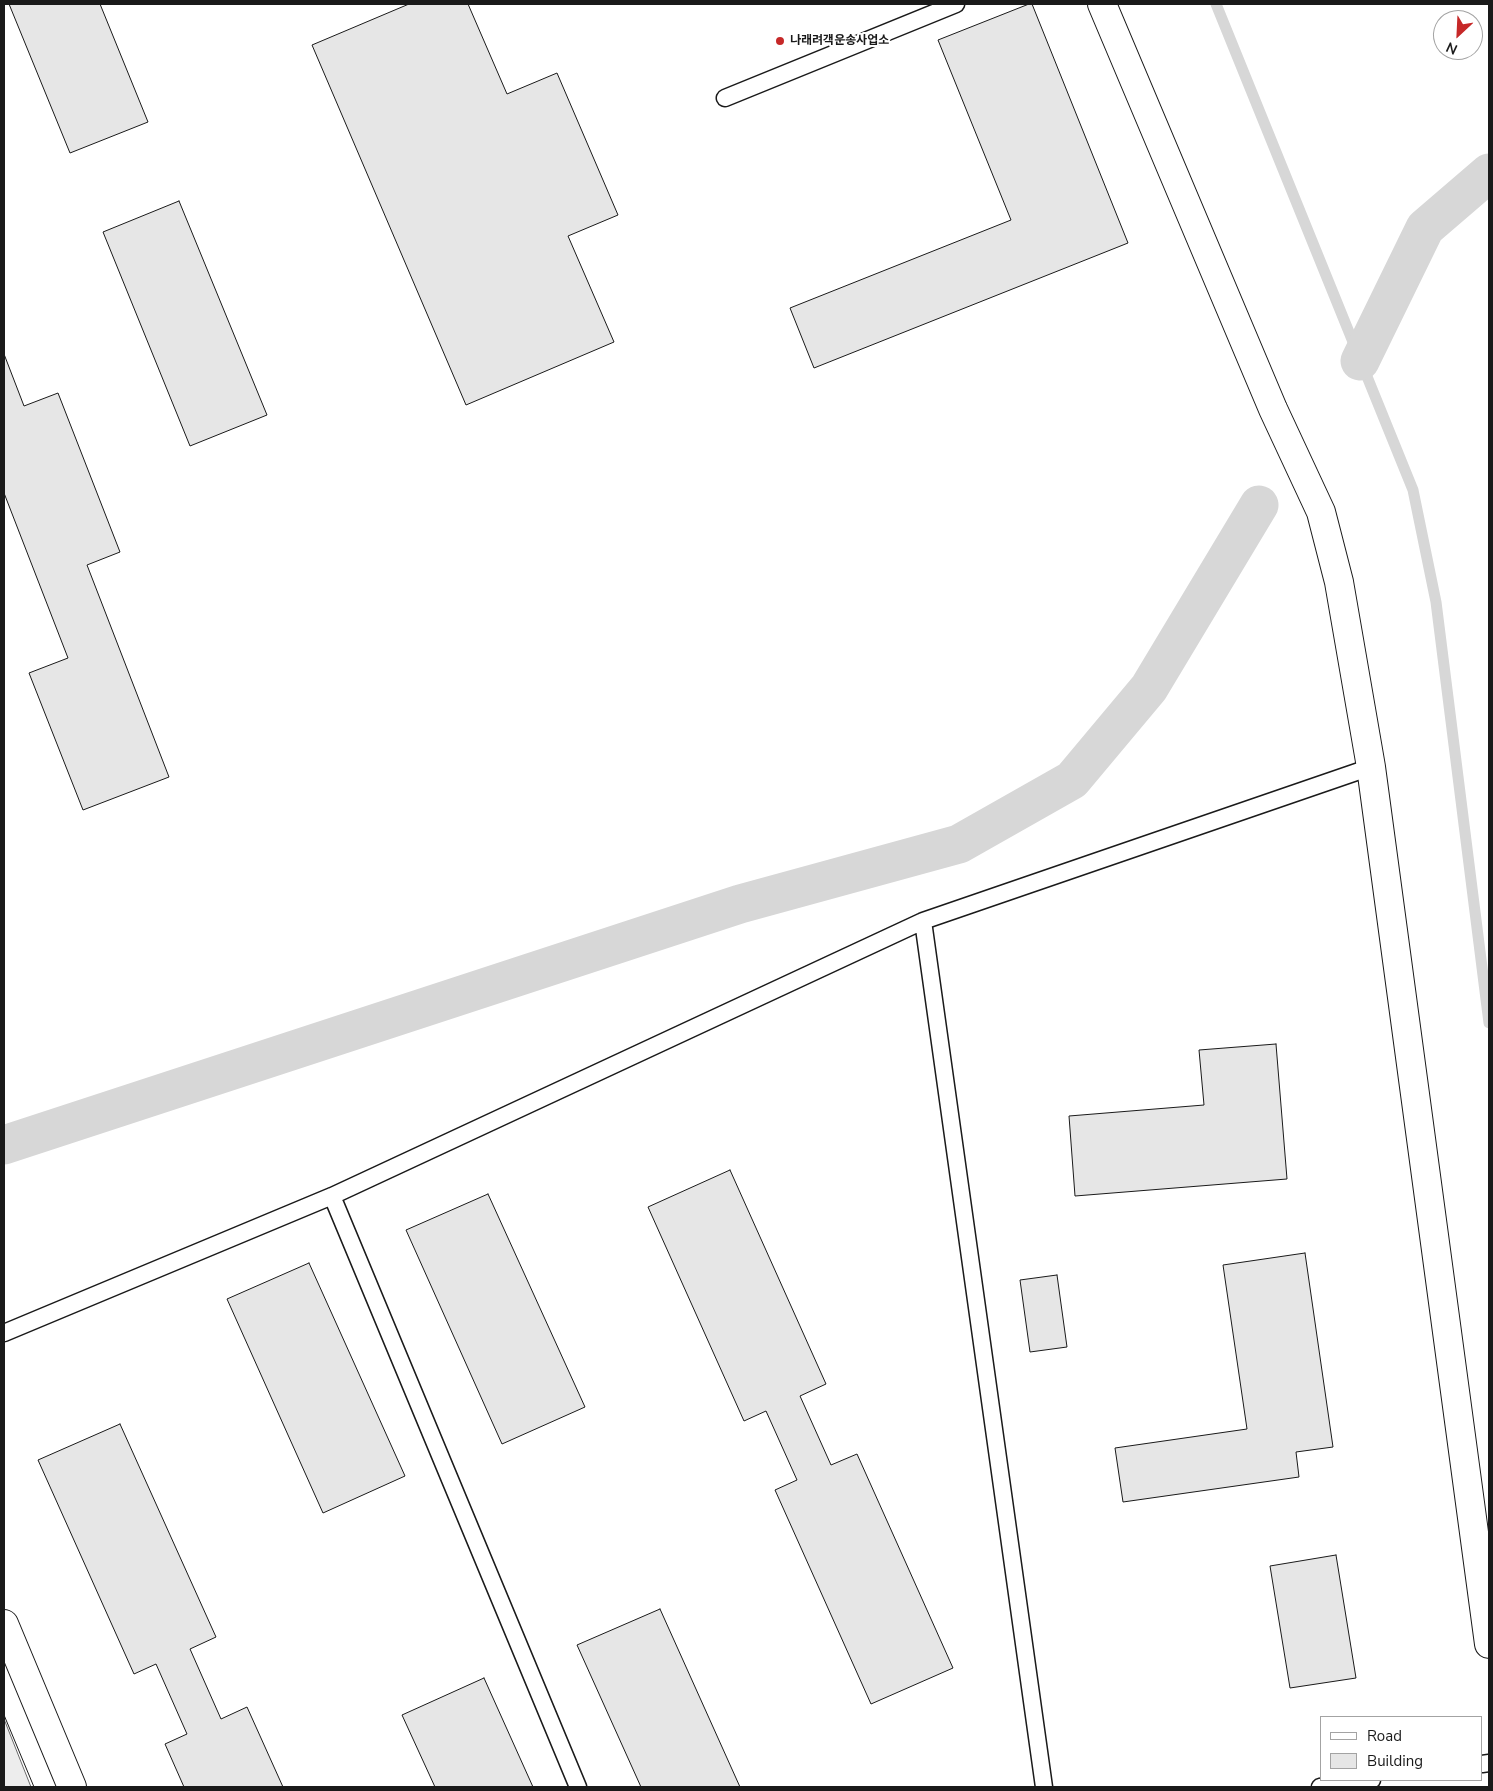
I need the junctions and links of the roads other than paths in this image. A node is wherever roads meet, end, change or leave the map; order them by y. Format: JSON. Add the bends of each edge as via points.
{"nodes":[{"id":1,"x":956,"y":4,"type":"edge"},
{"id":2,"x":1102,"y":4,"type":"edge"},
{"id":3,"x":724,"y":98,"type":"dead end"},
{"id":4,"x":1371,"y":767,"type":"junction"},
{"id":5,"x":923,"y":921,"type":"junction"},
{"id":6,"x":332,"y":1196,"type":"junction"},
{"id":7,"x":4,"y":1333,"type":"edge"},
{"id":8,"x":4,"y":1624,"type":"edge"},
{"id":9,"x":1489,"y":1644,"type":"edge"},
{"id":10,"x":1365,"y":1781,"type":"edge"},
{"id":11,"x":72,"y":1787,"type":"edge"},
{"id":12,"x":578,"y":1787,"type":"edge"},
{"id":13,"x":1044,"y":1787,"type":"edge"},
{"id":14,"x":1320,"y":1787,"type":"edge"}],
"edges":[{"from":1,"to":3,"type":"lane"},
{"from":2,"to":4,"type":"street","via":[[1273,409],[1321,512],[1339,582]]},
{"from":4,"to":5,"type":"lane"},
{"from":4,"to":9,"type":"street"},
{"from":5,"to":6,"type":"lane"},
{"from":5,"to":13,"type":"lane"},
{"from":6,"to":7,"type":"lane"},
{"from":6,"to":12,"type":"lane"},
{"from":8,"to":11,"type":"street"},
{"from":10,"to":14,"type":"lane"}]}
